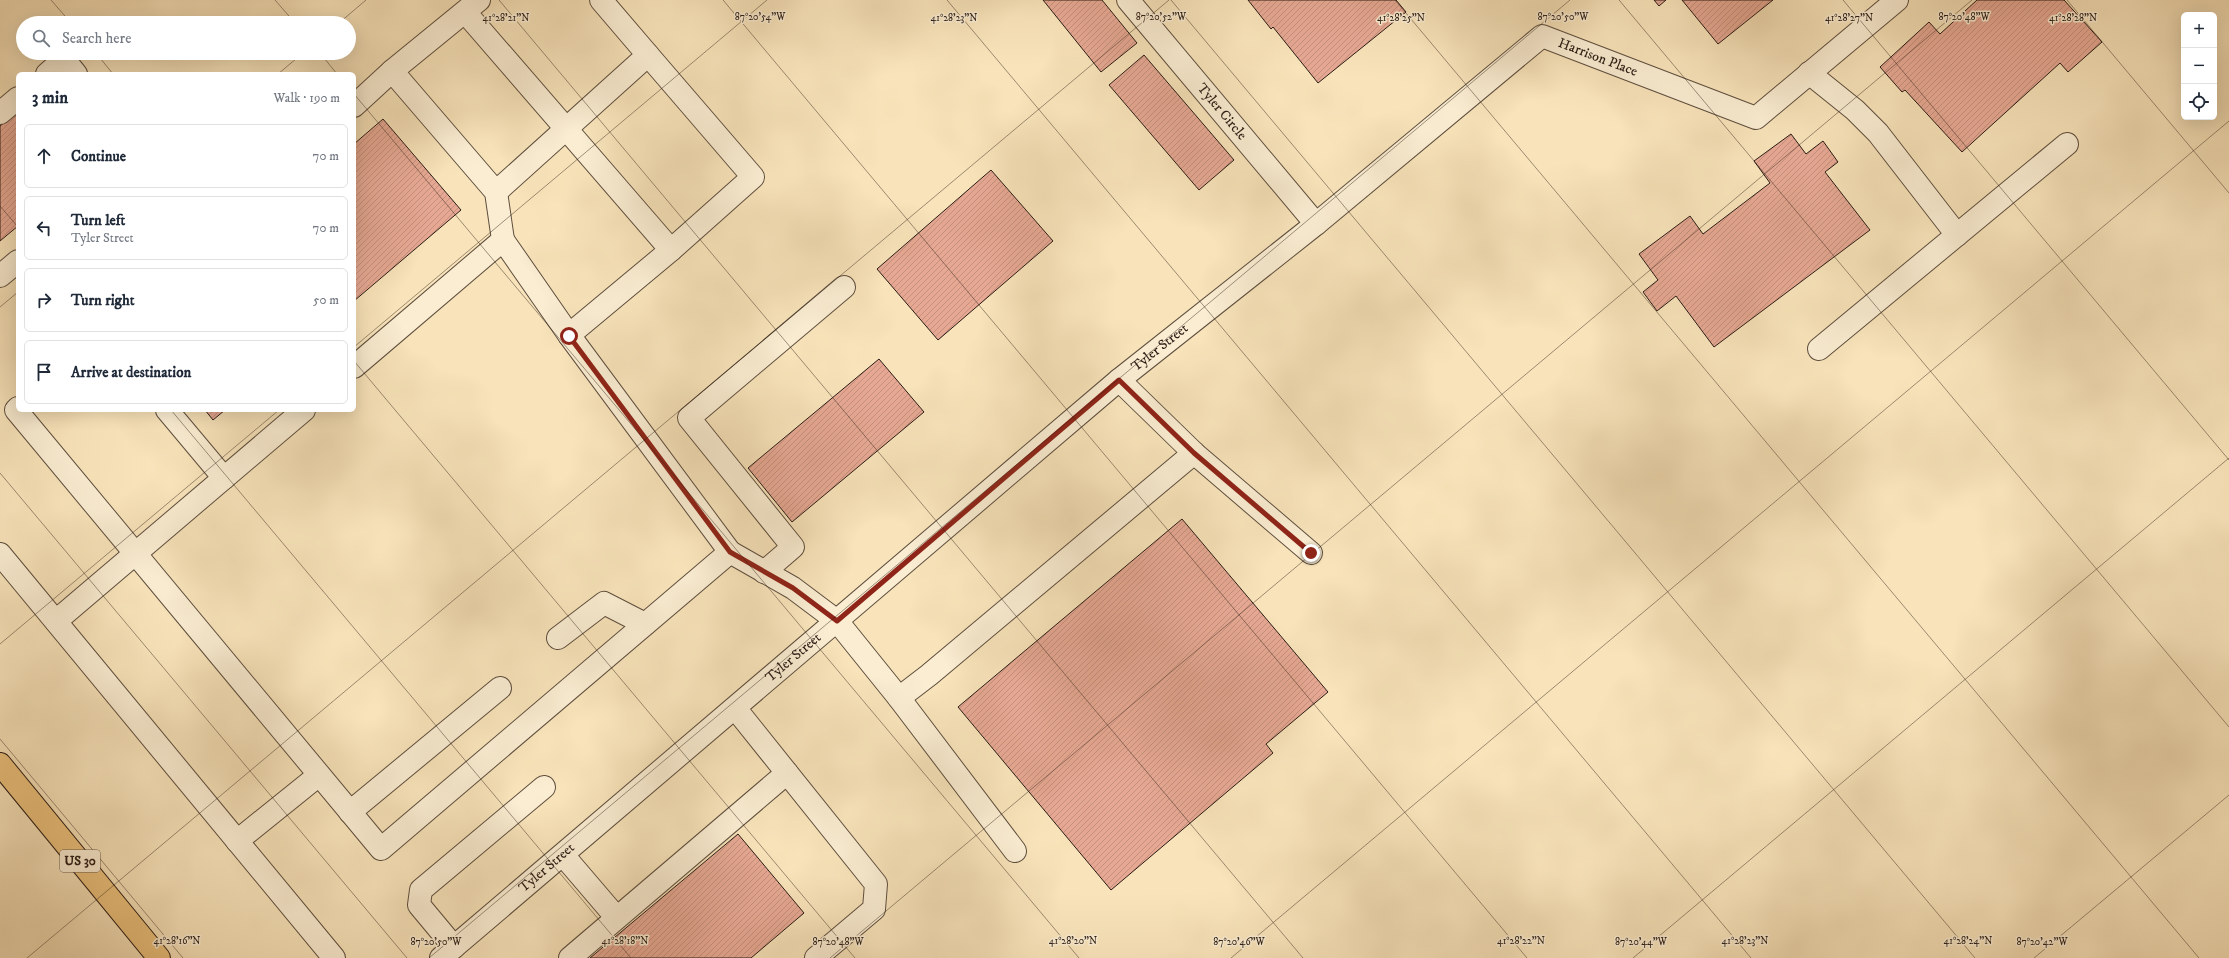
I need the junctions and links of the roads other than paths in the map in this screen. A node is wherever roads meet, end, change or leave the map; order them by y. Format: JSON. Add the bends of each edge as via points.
{"nodes":[{"id":1,"x":601,"y":0,"type":"edge"},
{"id":2,"x":1128,"y":0,"type":"edge"},
{"id":3,"x":1897,"y":0,"type":"edge"},
{"id":4,"x":472,"y":6,"type":"edge"},
{"id":5,"x":648,"y":55,"type":"junction"},
{"id":6,"x":64,"y":60,"type":"edge"},
{"id":7,"x":64,"y":60,"type":"edge"},
{"id":8,"x":392,"y":71,"type":"junction"},
{"id":9,"x":49,"y":72,"type":"edge"},
{"id":10,"x":74,"y":72,"type":"edge"},
{"id":11,"x":1809,"y":73,"type":"junction"},
{"id":12,"x":16,"y":100,"type":"edge"},
{"id":13,"x":356,"y":104,"type":"edge"},
{"id":14,"x":0,"y":113,"type":"edge"},
{"id":15,"x":565,"y":129,"type":"junction"},
{"id":16,"x":2067,"y":144,"type":"dead end"},
{"id":17,"x":496,"y":192,"type":"junction"},
{"id":18,"x":1316,"y":224,"type":"junction"},
{"id":19,"x":1957,"y":235,"type":"junction"},
{"id":20,"x":503,"y":240,"type":"junction"},
{"id":21,"x":672,"y":250,"type":"junction"},
{"id":22,"x":16,"y":263,"type":"edge"},
{"id":23,"x":0,"y":276,"type":"edge"},
{"id":24,"x":844,"y":287,"type":"dead end"},
{"id":25,"x":569,"y":336,"type":"junction"},
{"id":26,"x":1820,"y":349,"type":"dead end"},
{"id":27,"x":356,"y":365,"type":"edge"},
{"id":28,"x":1119,"y":380,"type":"junction"},
{"id":29,"x":18,"y":412,"type":"edge"},
{"id":30,"x":169,"y":412,"type":"edge"},
{"id":31,"x":302,"y":412,"type":"edge"},
{"id":32,"x":1194,"y":453,"type":"junction"},
{"id":33,"x":224,"y":478,"type":"junction"},
{"id":34,"x":730,"y":552,"type":"junction"},
{"id":35,"x":136,"y":553,"type":"junction"},
{"id":36,"x":1311,"y":553,"type":"dead end"},
{"id":37,"x":0,"y":554,"type":"edge"},
{"id":38,"x":764,"y":572,"type":"junction"},
{"id":39,"x":56,"y":621,"type":"junction"},
{"id":40,"x":837,"y":621,"type":"junction"},
{"id":41,"x":646,"y":624,"type":"junction"},
{"id":42,"x":558,"y":638,"type":"dead end"},
{"id":43,"x":500,"y":688,"type":"dead end"},
{"id":44,"x":898,"y":698,"type":"junction"},
{"id":45,"x":735,"y":708,"type":"junction"},
{"id":46,"x":0,"y":764,"type":"edge"},
{"id":47,"x":787,"y":772,"type":"junction"},
{"id":48,"x":319,"y":775,"type":"junction"},
{"id":49,"x":544,"y":787,"type":"dead end"},
{"id":50,"x":350,"y":812,"type":"junction"},
{"id":51,"x":237,"y":841,"type":"junction"},
{"id":52,"x":1015,"y":851,"type":"dead end"},
{"id":53,"x":563,"y":855,"type":"junction"},
{"id":54,"x":616,"y":917,"type":"junction"},
{"id":55,"x":448,"y":953,"type":"edge"},
{"id":56,"x":159,"y":958,"type":"edge"},
{"id":57,"x":334,"y":958,"type":"edge"},
{"id":58,"x":570,"y":958,"type":"edge"},
{"id":59,"x":816,"y":958,"type":"edge"}],
"edges":[{"from":1,"to":5,"type":"street"},
{"from":2,"to":18,"type":"street","name":"Tyler Circle"},
{"from":3,"to":11,"type":"street","name":"Harrison Place"},
{"from":4,"to":8,"type":"street"},
{"from":4,"to":15,"type":"street"},
{"from":5,"to":15,"type":"street"},
{"from":5,"to":21,"type":"street","via":[[753,177]]},
{"from":6,"to":10,"type":"street"},
{"from":7,"to":9,"type":"street"},
{"from":8,"to":13,"type":"street"},
{"from":8,"to":17,"type":"street"},
{"from":11,"to":18,"type":"street","name":"Harrison Place","via":[[1756,118],[1542,36]]},
{"from":11,"to":19,"type":"street","via":[[1855,110],[1878,133]]},
{"from":12,"to":14,"type":"street"},
{"from":15,"to":17,"type":"street"},
{"from":15,"to":21,"type":"street"},
{"from":16,"to":19,"type":"street"},
{"from":17,"to":20,"type":"street"},
{"from":18,"to":28,"type":"street","name":"Tyler Street"},
{"from":19,"to":26,"type":"street"},
{"from":20,"to":25,"type":"street"},
{"from":20,"to":27,"type":"street"},
{"from":21,"to":25,"type":"street"},
{"from":22,"to":23,"type":"street"},
{"from":24,"to":38,"type":"street","via":[[689,418],[793,547]]},
{"from":25,"to":34,"type":"street"},
{"from":28,"to":32,"type":"street"},
{"from":28,"to":40,"type":"street","name":"Tyler Street"},
{"from":29,"to":35,"type":"street"},
{"from":30,"to":33,"type":"street"},
{"from":31,"to":33,"type":"street"},
{"from":32,"to":36,"type":"street"},
{"from":32,"to":44,"type":"street","via":[[929,675]]},
{"from":33,"to":35,"type":"street"},
{"from":34,"to":38,"type":"street"},
{"from":34,"to":41,"type":"street"},
{"from":35,"to":39,"type":"street"},
{"from":35,"to":48,"type":"street"},
{"from":37,"to":39,"type":"street"},
{"from":38,"to":40,"type":"street","via":[[793,588]]},
{"from":39,"to":51,"type":"street"},
{"from":40,"to":44,"type":"street"},
{"from":40,"to":45,"type":"street","name":"Tyler Street"},
{"from":41,"to":42,"type":"street","via":[[604,604]]},
{"from":41,"to":50,"type":"street","via":[[381,849]]},
{"from":43,"to":50,"type":"street"},
{"from":44,"to":52,"type":"street"},
{"from":45,"to":47,"type":"street"},
{"from":45,"to":53,"type":"street","name":"Tyler Street"},
{"from":46,"to":56,"type":"main road","number":"US 30"},
{"from":47,"to":54,"type":"street"},
{"from":47,"to":59,"type":"street","via":[[876,884],[874,909]]},
{"from":48,"to":50,"type":"street"},
{"from":48,"to":51,"type":"street"},
{"from":49,"to":55,"type":"street","via":[[421,890],[419,905]]},
{"from":51,"to":57,"type":"street"},
{"from":53,"to":54,"type":"street"},
{"from":53,"to":55,"type":"street","name":"Tyler Street"},
{"from":54,"to":58,"type":"street"}]}
